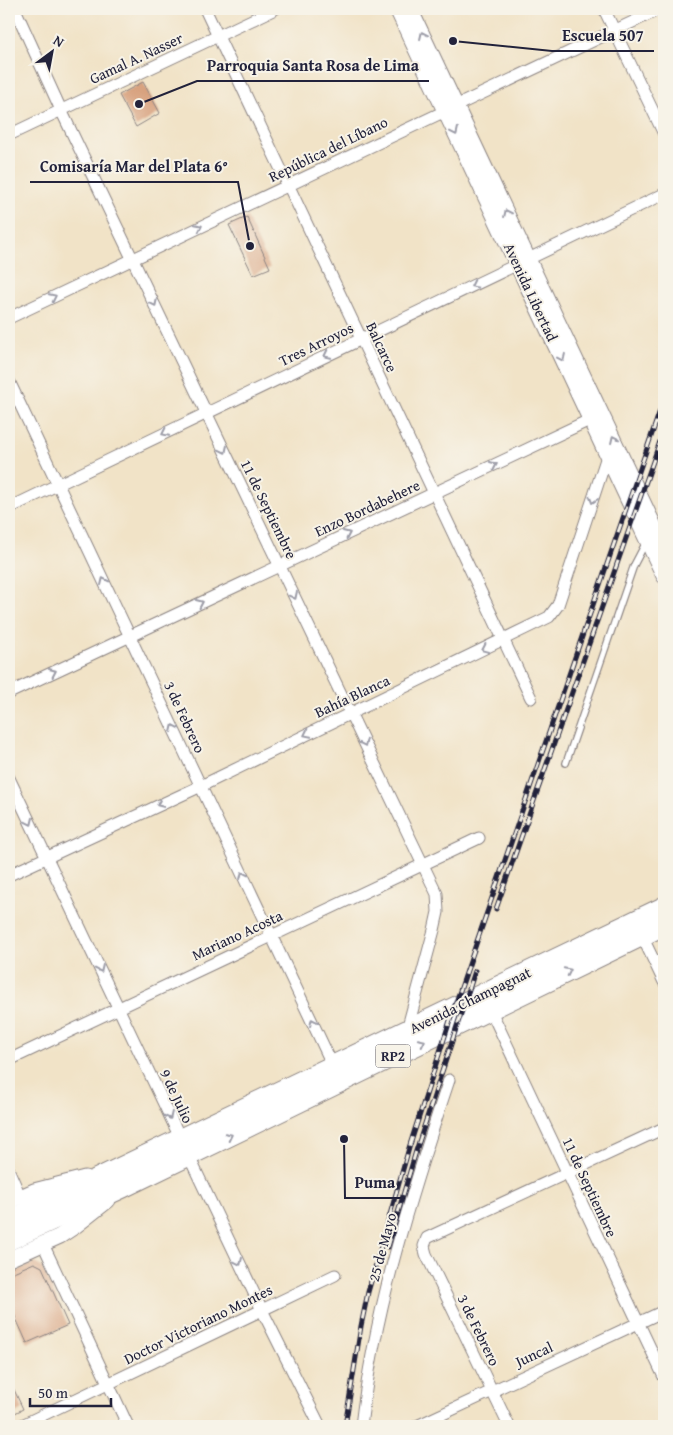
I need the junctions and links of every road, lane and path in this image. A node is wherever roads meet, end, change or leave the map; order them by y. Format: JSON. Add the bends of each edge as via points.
{"nodes":[{"id":1,"x":15,"y":9,"type":"edge"},
{"id":2,"x":205,"y":9,"type":"edge"},
{"id":3,"x":275,"y":9,"type":"edge"},
{"id":4,"x":397,"y":9,"type":"edge"},
{"id":5,"x":410,"y":9,"type":"edge"},
{"id":6,"x":604,"y":9,"type":"edge"},
{"id":7,"x":660,"y":9,"type":"edge"},
{"id":8,"x":614,"y":31,"type":"junction"},
{"id":9,"x":218,"y":36,"type":"junction"},
{"id":10,"x":450,"y":107,"type":"junction"},
{"id":11,"x":61,"y":110,"type":"junction"},
{"id":12,"x":9,"y":134,"type":"edge"},
{"id":13,"x":664,"y":134,"type":"edge"},
{"id":14,"x":288,"y":185,"type":"junction"},
{"id":15,"x":664,"y":194,"type":"edge"},
{"id":16,"x":133,"y":259,"type":"junction"},
{"id":17,"x":523,"y":261,"type":"junction"},
{"id":18,"x":9,"y":318,"type":"edge"},
{"id":19,"x":361,"y":339,"type":"junction"},
{"id":20,"x":9,"y":381,"type":"edge"},
{"id":21,"x":206,"y":413,"type":"junction"},
{"id":22,"x":597,"y":417,"type":"junction"},
{"id":23,"x":608,"y":454,"type":"junction"},
{"id":24,"x":58,"y":484,"type":"junction"},
{"id":25,"x":434,"y":494,"type":"junction"},
{"id":26,"x":9,"y":508,"type":"edge"},
{"id":27,"x":647,"y":540,"type":"junction"},
{"id":28,"x":664,"y":547,"type":"edge"},
{"id":29,"x":280,"y":566,"type":"junction"},
{"id":30,"x":663,"y":569,"type":"edge"},
{"id":31,"x":130,"y":636,"type":"junction"},
{"id":32,"x":504,"y":641,"type":"junction"},
{"id":33,"x":9,"y":693,"type":"edge"},
{"id":34,"x":531,"y":698,"type":"dead end"},
{"id":35,"x":350,"y":713,"type":"junction"},
{"id":36,"x":566,"y":763,"type":"dead end"},
{"id":37,"x":9,"y":778,"type":"edge"},
{"id":38,"x":201,"y":786,"type":"junction"},
{"id":39,"x":479,"y":838,"type":"dead end"},
{"id":40,"x":46,"y":856,"type":"junction"},
{"id":41,"x":423,"y":863,"type":"junction"},
{"id":42,"x":9,"y":874,"type":"edge"},
{"id":43,"x":664,"y":907,"type":"edge"},
{"id":44,"x":664,"y":925,"type":"edge"},
{"id":45,"x":272,"y":935,"type":"junction"},
{"id":46,"x":642,"y":936,"type":"junction"},
{"id":47,"x":664,"y":982,"type":"edge"},
{"id":48,"x":118,"y":1008,"type":"junction"},
{"id":49,"x":490,"y":1010,"type":"junction"},
{"id":50,"x":408,"y":1030,"type":"junction"},
{"id":51,"x":9,"y":1060,"type":"edge"},
{"id":52,"x":333,"y":1066,"type":"junction"},
{"id":53,"x":449,"y":1080,"type":"dead end"},
{"id":54,"x":664,"y":1128,"type":"edge"},
{"id":55,"x":184,"y":1147,"type":"junction"},
{"id":56,"x":9,"y":1171,"type":"edge"},
{"id":57,"x":567,"y":1174,"type":"junction"},
{"id":58,"x":118,"y":1180,"type":"junction"},
{"id":59,"x":15,"y":1199,"type":"edge"},
{"id":60,"x":9,"y":1221,"type":"edge"},
{"id":61,"x":9,"y":1240,"type":"edge"},
{"id":62,"x":44,"y":1244,"type":"junction"},
{"id":63,"x":9,"y":1259,"type":"edge"},
{"id":64,"x":335,"y":1275,"type":"dead end"},
{"id":65,"x":262,"y":1310,"type":"junction"},
{"id":66,"x":664,"y":1310,"type":"edge"},
{"id":67,"x":638,"y":1323,"type":"junction"},
{"id":68,"x":664,"y":1377,"type":"edge"},
{"id":69,"x":108,"y":1385,"type":"junction"},
{"id":70,"x":492,"y":1390,"type":"junction"},
{"id":71,"x":20,"y":1426,"type":"edge"},
{"id":72,"x":128,"y":1426,"type":"edge"},
{"id":73,"x":320,"y":1426,"type":"edge"},
{"id":74,"x":361,"y":1426,"type":"edge"},
{"id":75,"x":417,"y":1426,"type":"edge"},
{"id":76,"x":509,"y":1426,"type":"edge"}],
"edges":[{"from":1,"to":11,"type":"street","name":"11 de Septiembre"},
{"from":2,"to":9,"type":"street","name":"Balcarce"},
{"from":3,"to":9,"type":"street","name":"Gamal A. Nasser"},
{"from":4,"to":10,"type":"main road","name":"Avenida Libertad"},
{"from":10,"to":5,"type":"main road","name":"Avenida Libertad","one_way":true},
{"from":6,"to":8,"type":"street"},
{"from":7,"to":8,"type":"street","name":"República del Líbano"},
{"from":8,"to":10,"type":"street","name":"República del Líbano"},
{"from":8,"to":13,"type":"street"},
{"from":9,"to":11,"type":"street","name":"Gamal A. Nasser"},
{"from":9,"to":14,"type":"street","name":"Balcarce"},
{"from":10,"to":14,"type":"street","name":"República del Líbano"},
{"from":10,"to":17,"type":"main road","name":"Avenida Libertad"},
{"from":11,"to":12,"type":"street","name":"Gamal A. Nasser"},
{"from":11,"to":16,"type":"street","name":"11 de Septiembre"},
{"from":16,"to":14,"type":"street","name":"República del Líbano","one_way":true},
{"from":14,"to":19,"type":"street","name":"Balcarce"},
{"from":15,"to":17,"type":"street","name":"Tres Arroyos"},
{"from":18,"to":16,"type":"street","name":"República del Líbano","one_way":true},
{"from":16,"to":21,"type":"street","name":"11 de Septiembre","one_way":true},
{"from":17,"to":19,"type":"street","name":"Tres Arroyos","one_way":true},
{"from":17,"to":22,"type":"main road","name":"Avenida Libertad"},
{"from":19,"to":21,"type":"street","name":"Tres Arroyos","one_way":true},
{"from":19,"to":25,"type":"street","name":"Balcarce"},
{"from":20,"to":24,"type":"street","name":"3 de Febrero"},
{"from":21,"to":24,"type":"street","name":"Tres Arroyos","one_way":true},
{"from":21,"to":29,"type":"street","name":"11 de Septiembre","one_way":true},
{"from":22,"to":23,"type":"main road","name":"Avenida Libertad"},
{"from":25,"to":22,"type":"street","name":"Enzo Bordabehere","one_way":true},
{"from":28,"to":22,"type":"main road","name":"Avenida Libertad","one_way":true},
{"from":23,"to":27,"type":"main road","name":"Avenida Libertad"},
{"from":23,"to":32,"type":"street","name":"Bahía Blanca","one_way":true,"via":[[556,610]]},
{"from":24,"to":26,"type":"street","name":"Tres Arroyos"},
{"from":31,"to":24,"type":"street","name":"3 de Febrero","one_way":true},
{"from":29,"to":25,"type":"street","name":"Enzo Bordabehere","one_way":true},
{"from":25,"to":32,"type":"street","name":"Balcarce"},
{"from":27,"to":30,"type":"main road","name":"Avenida Libertad"},
{"from":27,"to":36,"type":"lane","via":[[634,565]]},
{"from":31,"to":29,"type":"street","name":"Enzo Bordabehere","one_way":true},
{"from":29,"to":35,"type":"street","name":"11 de Septiembre","one_way":true},
{"from":33,"to":31,"type":"street","name":"Enzo Bordabehere","one_way":true},
{"from":38,"to":31,"type":"street","name":"3 de Febrero","one_way":true},
{"from":32,"to":34,"type":"street","name":"Balcarce"},
{"from":32,"to":35,"type":"street","name":"Bahía Blanca","one_way":true},
{"from":35,"to":38,"type":"street","name":"Bahía Blanca","one_way":true},
{"from":35,"to":41,"type":"street","name":"11 de Septiembre","one_way":true},
{"from":37,"to":40,"type":"street","name":"9 de Julio","one_way":true},
{"from":38,"to":40,"type":"street","name":"Bahía Blanca","one_way":true},
{"from":45,"to":38,"type":"street","name":"3 de Febrero","one_way":true},
{"from":39,"to":41,"type":"street","name":"Mariano Acosta"},
{"from":40,"to":42,"type":"street","name":"Bahía Blanca"},
{"from":40,"to":48,"type":"street","name":"9 de Julio","one_way":true},
{"from":41,"to":45,"type":"street","name":"Mariano Acosta"},
{"from":41,"to":50,"type":"street","name":"11 de Septiembre","via":[[437,894],[438,912]]},
{"from":43,"to":50,"type":"highway","name":"Avenida Champagnat","number":"RP2"},
{"from":44,"to":46,"type":"highway","name":"Avenida Champagnat","number":"RP2"},
{"from":45,"to":48,"type":"street","name":"Mariano Acosta"},
{"from":52,"to":45,"type":"street","name":"3 de Febrero","one_way":true},
{"from":46,"to":47,"type":"street"},
{"from":49,"to":46,"type":"highway","name":"Avenida Champagnat","number":"RP2","one_way":true},
{"from":48,"to":51,"type":"street","name":"Mariano Acosta"},
{"from":48,"to":55,"type":"street","name":"9 de Julio","one_way":true},
{"from":55,"to":49,"type":"highway","name":"Avenida Champagnat","number":"RP2","one_way":true},
{"from":49,"to":57,"type":"street","name":"11 de Septiembre"},
{"from":50,"to":52,"type":"highway","name":"Avenida Champagnat","number":"RP2"},
{"from":52,"to":55,"type":"highway","name":"Avenida Champagnat","number":"RP2"},
{"from":53,"to":74,"type":"street","name":"25 de Mayo","via":[[383,1297]]},
{"from":54,"to":57,"type":"street"},
{"from":55,"to":58,"type":"highway","name":"Avenida Champagnat","number":"RP2"},
{"from":55,"to":65,"type":"street","name":"9 de Julio","one_way":true},
{"from":56,"to":59,"type":"street"},
{"from":57,"to":67,"type":"street","name":"11 de Septiembre"},
{"from":57,"to":70,"type":"street","name":"3 de Febrero","via":[[427,1238],[424,1246]]},
{"from":58,"to":59,"type":"main road","name":"Avenida Champagnat","via":[[43,1188]]},
{"from":58,"to":60,"type":"highway","name":"Avenida Champagnat","number":"RP2"},
{"from":58,"to":61,"type":"highway","name":"Avenida Champagnat","number":"RP2"},
{"from":58,"to":62,"type":"main road","name":"Avenida Champagnat","via":[[75,1226]]},
{"from":62,"to":63,"type":"main road","name":"Avenida Champagnat"},
{"from":62,"to":69,"type":"street"},
{"from":64,"to":65,"type":"street","name":"Doctor Victoriano Montes"},
{"from":65,"to":69,"type":"street","name":"Doctor Victoriano Montes"},
{"from":65,"to":73,"type":"street","name":"9 de Julio"},
{"from":66,"to":67,"type":"street","name":"Juncal"},
{"from":67,"to":68,"type":"street","name":"11 de Septiembre"},
{"from":67,"to":70,"type":"street","name":"Juncal"},
{"from":69,"to":71,"type":"street","name":"Doctor Victoriano Montes"},
{"from":69,"to":72,"type":"street"},
{"from":70,"to":75,"type":"street","name":"Juncal"},
{"from":70,"to":76,"type":"street","name":"3 de Febrero"}]}
